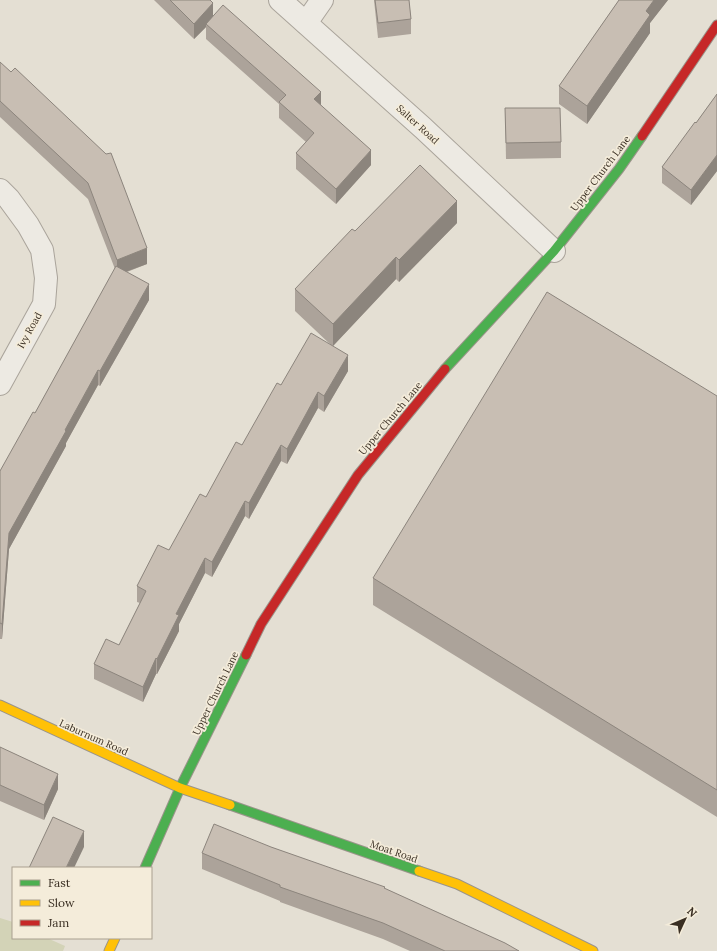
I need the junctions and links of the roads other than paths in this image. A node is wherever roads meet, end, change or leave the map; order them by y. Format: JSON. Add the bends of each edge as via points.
{"nodes":[{"id":1,"x":280,"y":0,"type":"edge"},
{"id":2,"x":322,"y":0,"type":"edge"},
{"id":3,"x":306,"y":23,"type":"junction"},
{"id":4,"x":717,"y":25,"type":"edge"},
{"id":5,"x":0,"y":190,"type":"edge"},
{"id":6,"x":554,"y":251,"type":"junction"},
{"id":7,"x":0,"y":384,"type":"edge"},
{"id":8,"x":0,"y":705,"type":"edge"},
{"id":9,"x":180,"y":788,"type":"junction"},
{"id":10,"x":145,"y":867,"type":"edge"},
{"id":11,"x":115,"y":939,"type":"edge"},
{"id":12,"x":109,"y":951,"type":"edge"},
{"id":13,"x":594,"y":951,"type":"edge"}],
"edges":[{"from":1,"to":3,"type":"street","name":"Salter Road"},
{"from":2,"to":3,"type":"street"},
{"from":3,"to":6,"type":"street","name":"Salter Road"},
{"from":4,"to":6,"type":"main road","name":"Upper Church Lane","via":[[619,169]]},
{"from":5,"to":7,"type":"street","name":"Ivy Road","via":[[28,225],[42,250],[46,278],[44,304]]},
{"from":6,"to":9,"type":"main road","name":"Upper Church Lane","via":[[449,364],[358,475],[261,624]]},
{"from":8,"to":9,"type":"main road","name":"Laburnum Road"},
{"from":9,"to":10,"type":"main road","name":"Upper Church Lane"},
{"from":9,"to":13,"type":"main road","name":"Moat Road","via":[[457,884]]},
{"from":11,"to":12,"type":"main road"}]}
